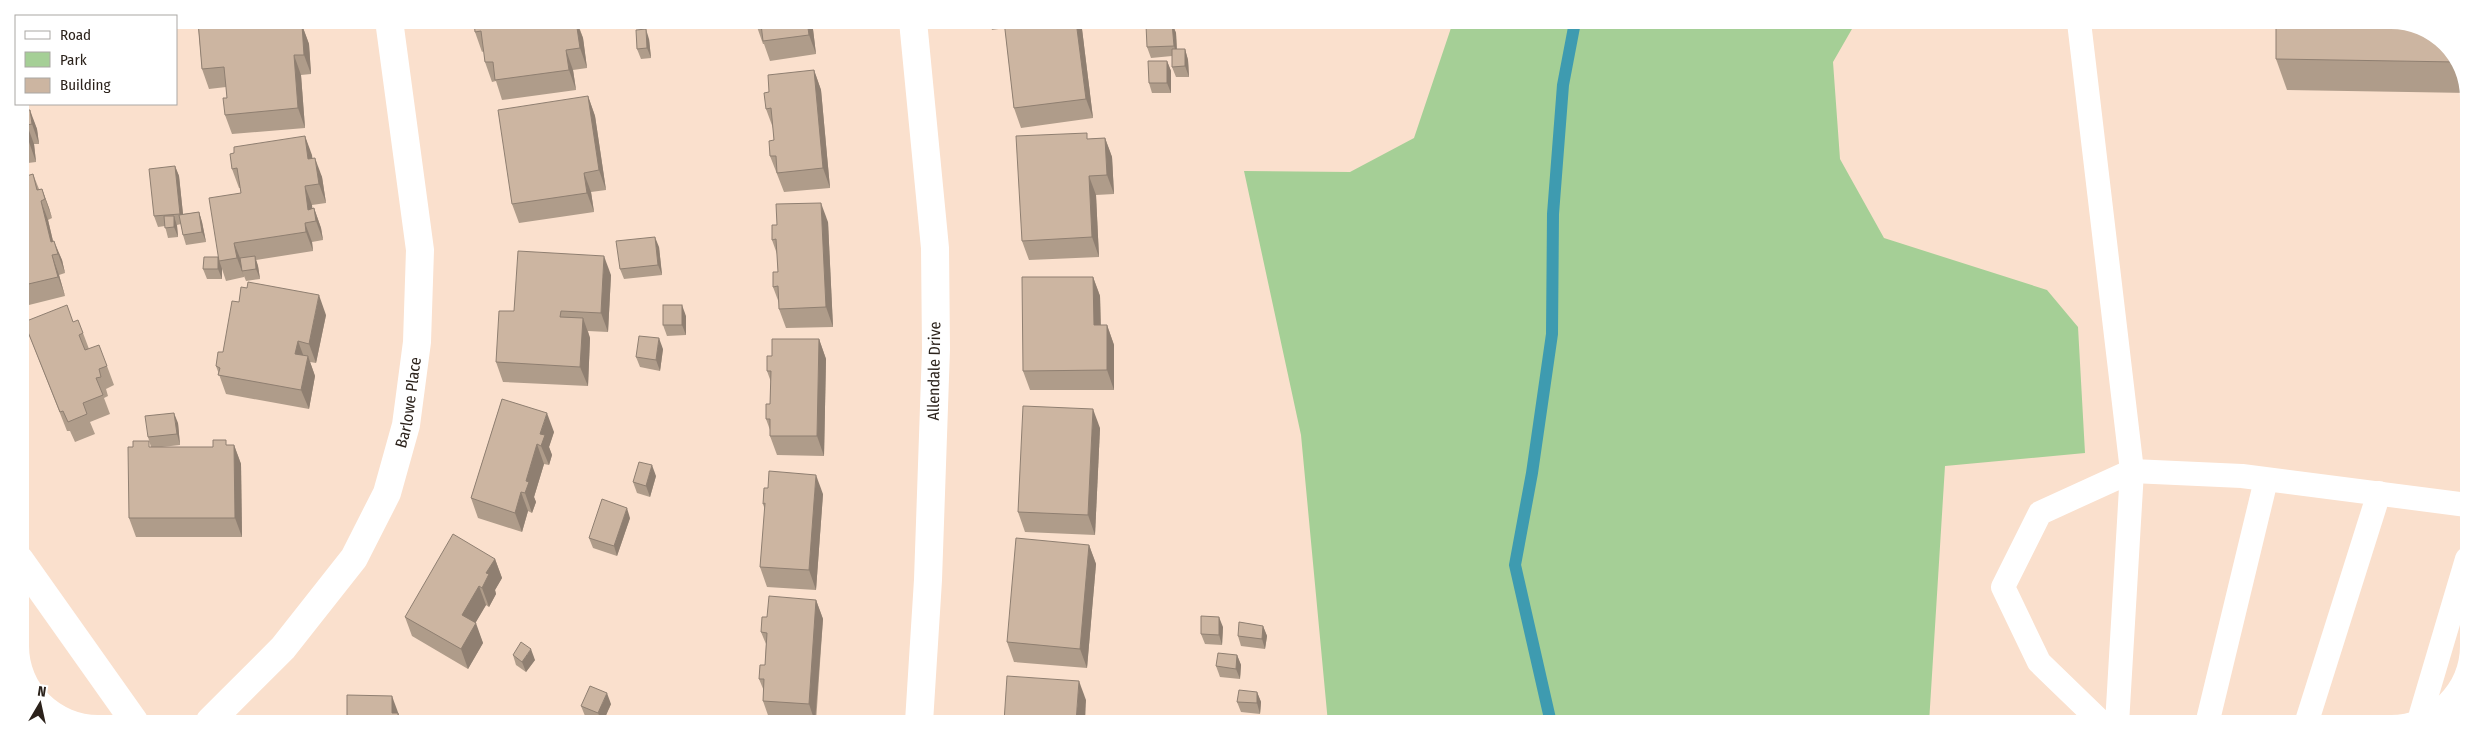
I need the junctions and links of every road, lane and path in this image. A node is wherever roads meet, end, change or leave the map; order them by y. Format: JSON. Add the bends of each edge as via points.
{"nodes":[{"id":1,"x":390,"y":29,"type":"edge"},
{"id":2,"x":913,"y":29,"type":"edge"},
{"id":3,"x":2080,"y":29,"type":"edge"},
{"id":4,"x":2132,"y":471,"type":"junction"},
{"id":5,"x":2266,"y":480,"type":"junction"},
{"id":6,"x":2379,"y":493,"type":"junction"},
{"id":7,"x":2460,"y":504,"type":"edge"},
{"id":8,"x":29,"y":573,"type":"edge"},
{"id":9,"x":2460,"y":583,"type":"edge"},
{"id":10,"x":2423,"y":707,"type":"edge"},
{"id":11,"x":130,"y":715,"type":"edge"},
{"id":12,"x":217,"y":715,"type":"edge"},
{"id":13,"x":920,"y":715,"type":"edge"},
{"id":14,"x":2094,"y":715,"type":"edge"},
{"id":15,"x":2118,"y":715,"type":"edge"},
{"id":16,"x":2209,"y":715,"type":"edge"},
{"id":17,"x":2309,"y":715,"type":"edge"}],
"edges":[{"from":1,"to":12,"type":"street","name":"Barlowe Place","via":[[420,250],[417,342],[406,425],[387,493],[354,558],[283,648]]},
{"from":2,"to":13,"type":"street","name":"Allendale Drive","via":[[935,248],[936,349]]},
{"from":3,"to":4,"type":"lane"},
{"from":4,"to":5,"type":"lane"},
{"from":4,"to":14,"type":"lane","via":[[2040,513],[2003,587],[2039,662]]},
{"from":4,"to":15,"type":"lane"},
{"from":5,"to":6,"type":"lane"},
{"from":5,"to":16,"type":"lane"},
{"from":6,"to":7,"type":"lane"},
{"from":6,"to":17,"type":"lane"},
{"from":8,"to":11,"type":"street"},
{"from":9,"to":10,"type":"lane"}]}
